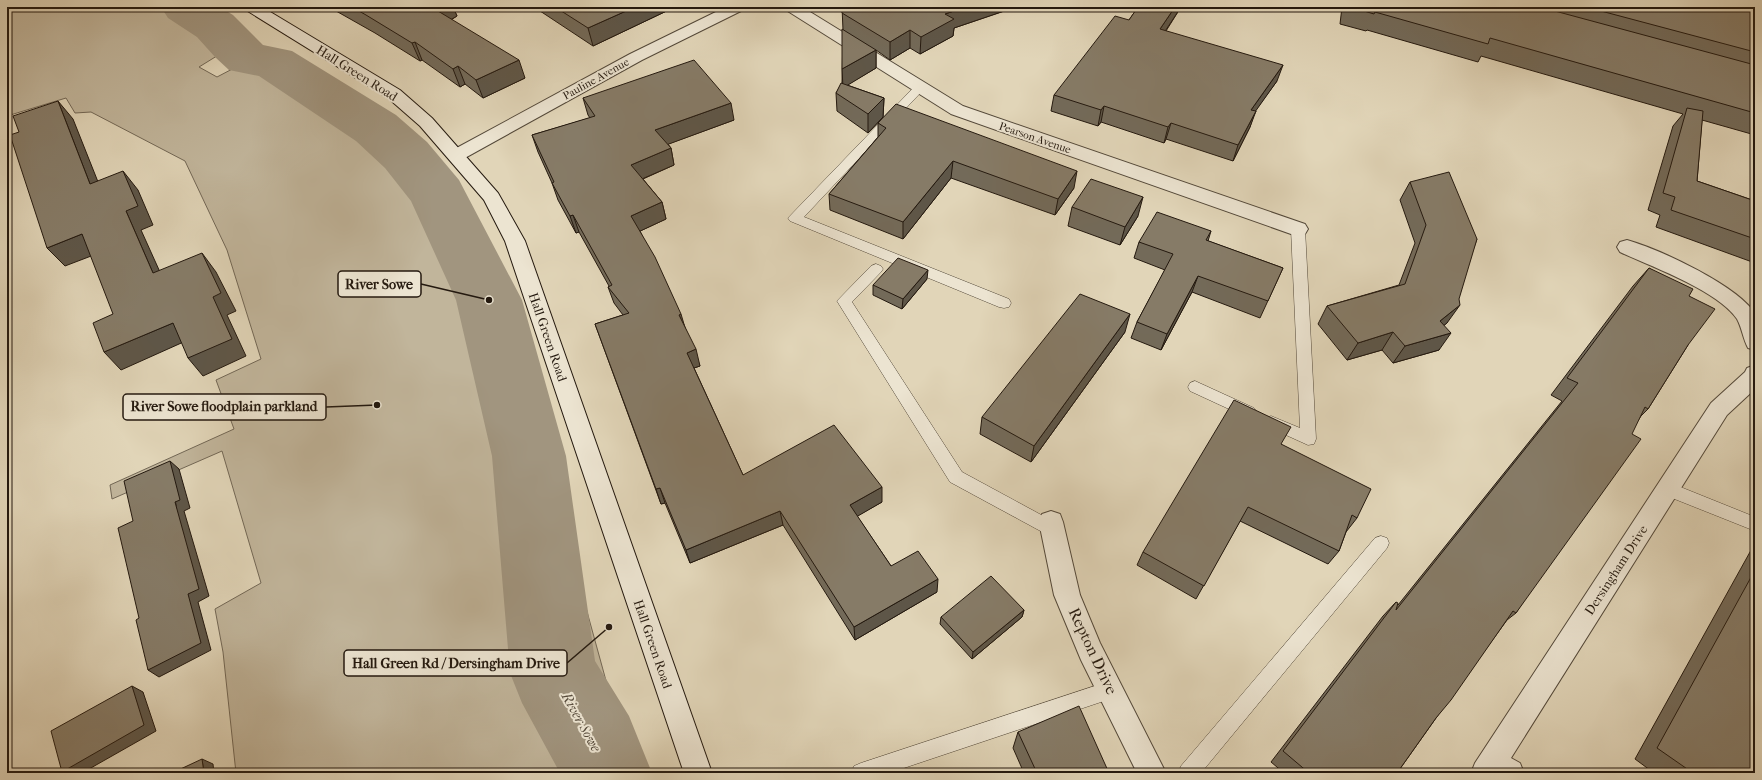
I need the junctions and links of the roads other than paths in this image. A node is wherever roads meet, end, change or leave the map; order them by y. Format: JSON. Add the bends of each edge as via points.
{"nodes":[{"id":1,"x":251,"y":7,"type":"edge"},
{"id":2,"x":738,"y":7,"type":"edge"},
{"id":3,"x":791,"y":7,"type":"edge"},
{"id":4,"x":920,"y":87,"type":"junction"},
{"id":5,"x":457,"y":156,"type":"junction"},
{"id":6,"x":1298,"y":230,"type":"joint"},
{"id":7,"x":1627,"y":247,"type":"dead end"},
{"id":8,"x":876,"y":269,"type":"dead end"},
{"id":9,"x":1004,"y":303,"type":"dead end"},
{"id":10,"x":1755,"y":340,"type":"edge"},
{"id":11,"x":1755,"y":376,"type":"edge"},
{"id":12,"x":1195,"y":387,"type":"dead end"},
{"id":13,"x":1668,"y":489,"type":"junction"},
{"id":14,"x":1755,"y":524,"type":"edge"},
{"id":15,"x":1051,"y":525,"type":"joint"},
{"id":16,"x":1381,"y":543,"type":"dead end"},
{"id":17,"x":1110,"y":690,"type":"junction"},
{"id":18,"x":1495,"y":770,"type":"edge"},
{"id":19,"x":698,"y":773,"type":"edge"},
{"id":20,"x":861,"y":773,"type":"edge"},
{"id":21,"x":1152,"y":773,"type":"edge"},
{"id":22,"x":1188,"y":773,"type":"edge"}],
"edges":[{"from":1,"to":5,"type":"street","name":"Hall Green Road","via":[[394,94],[426,122]]},
{"from":2,"to":5,"type":"street","name":"Pauline Avenue","via":[[636,58]]},
{"from":3,"to":4,"type":"street","name":"Pearson Avenue"},
{"from":4,"to":6,"type":"street","name":"Pearson Avenue","via":[[957,110]]},
{"from":4,"to":9,"type":"lane","via":[[795,218]]},
{"from":5,"to":19,"type":"street","name":"Hall Green Road","via":[[491,197],[515,240]]},
{"from":6,"to":12,"type":"lane","via":[[1308,439]]},
{"from":7,"to":10,"type":"street","via":[[1718,292],[1742,312]]},
{"from":8,"to":15,"type":"lane","via":[[844,301],[956,477]]},
{"from":11,"to":13,"type":"street","name":"Dersingham Drive","via":[[1718,410]]},
{"from":13,"to":14,"type":"lane"},
{"from":13,"to":18,"type":"street","name":"Dersingham Drive"},
{"from":15,"to":17,"type":"street","name":"Repton Drive","via":[[1067,595],[1090,651]]},
{"from":16,"to":22,"type":"lane"},
{"from":17,"to":20,"type":"lane"},
{"from":17,"to":21,"type":"street","name":"Repton Drive"}]}
